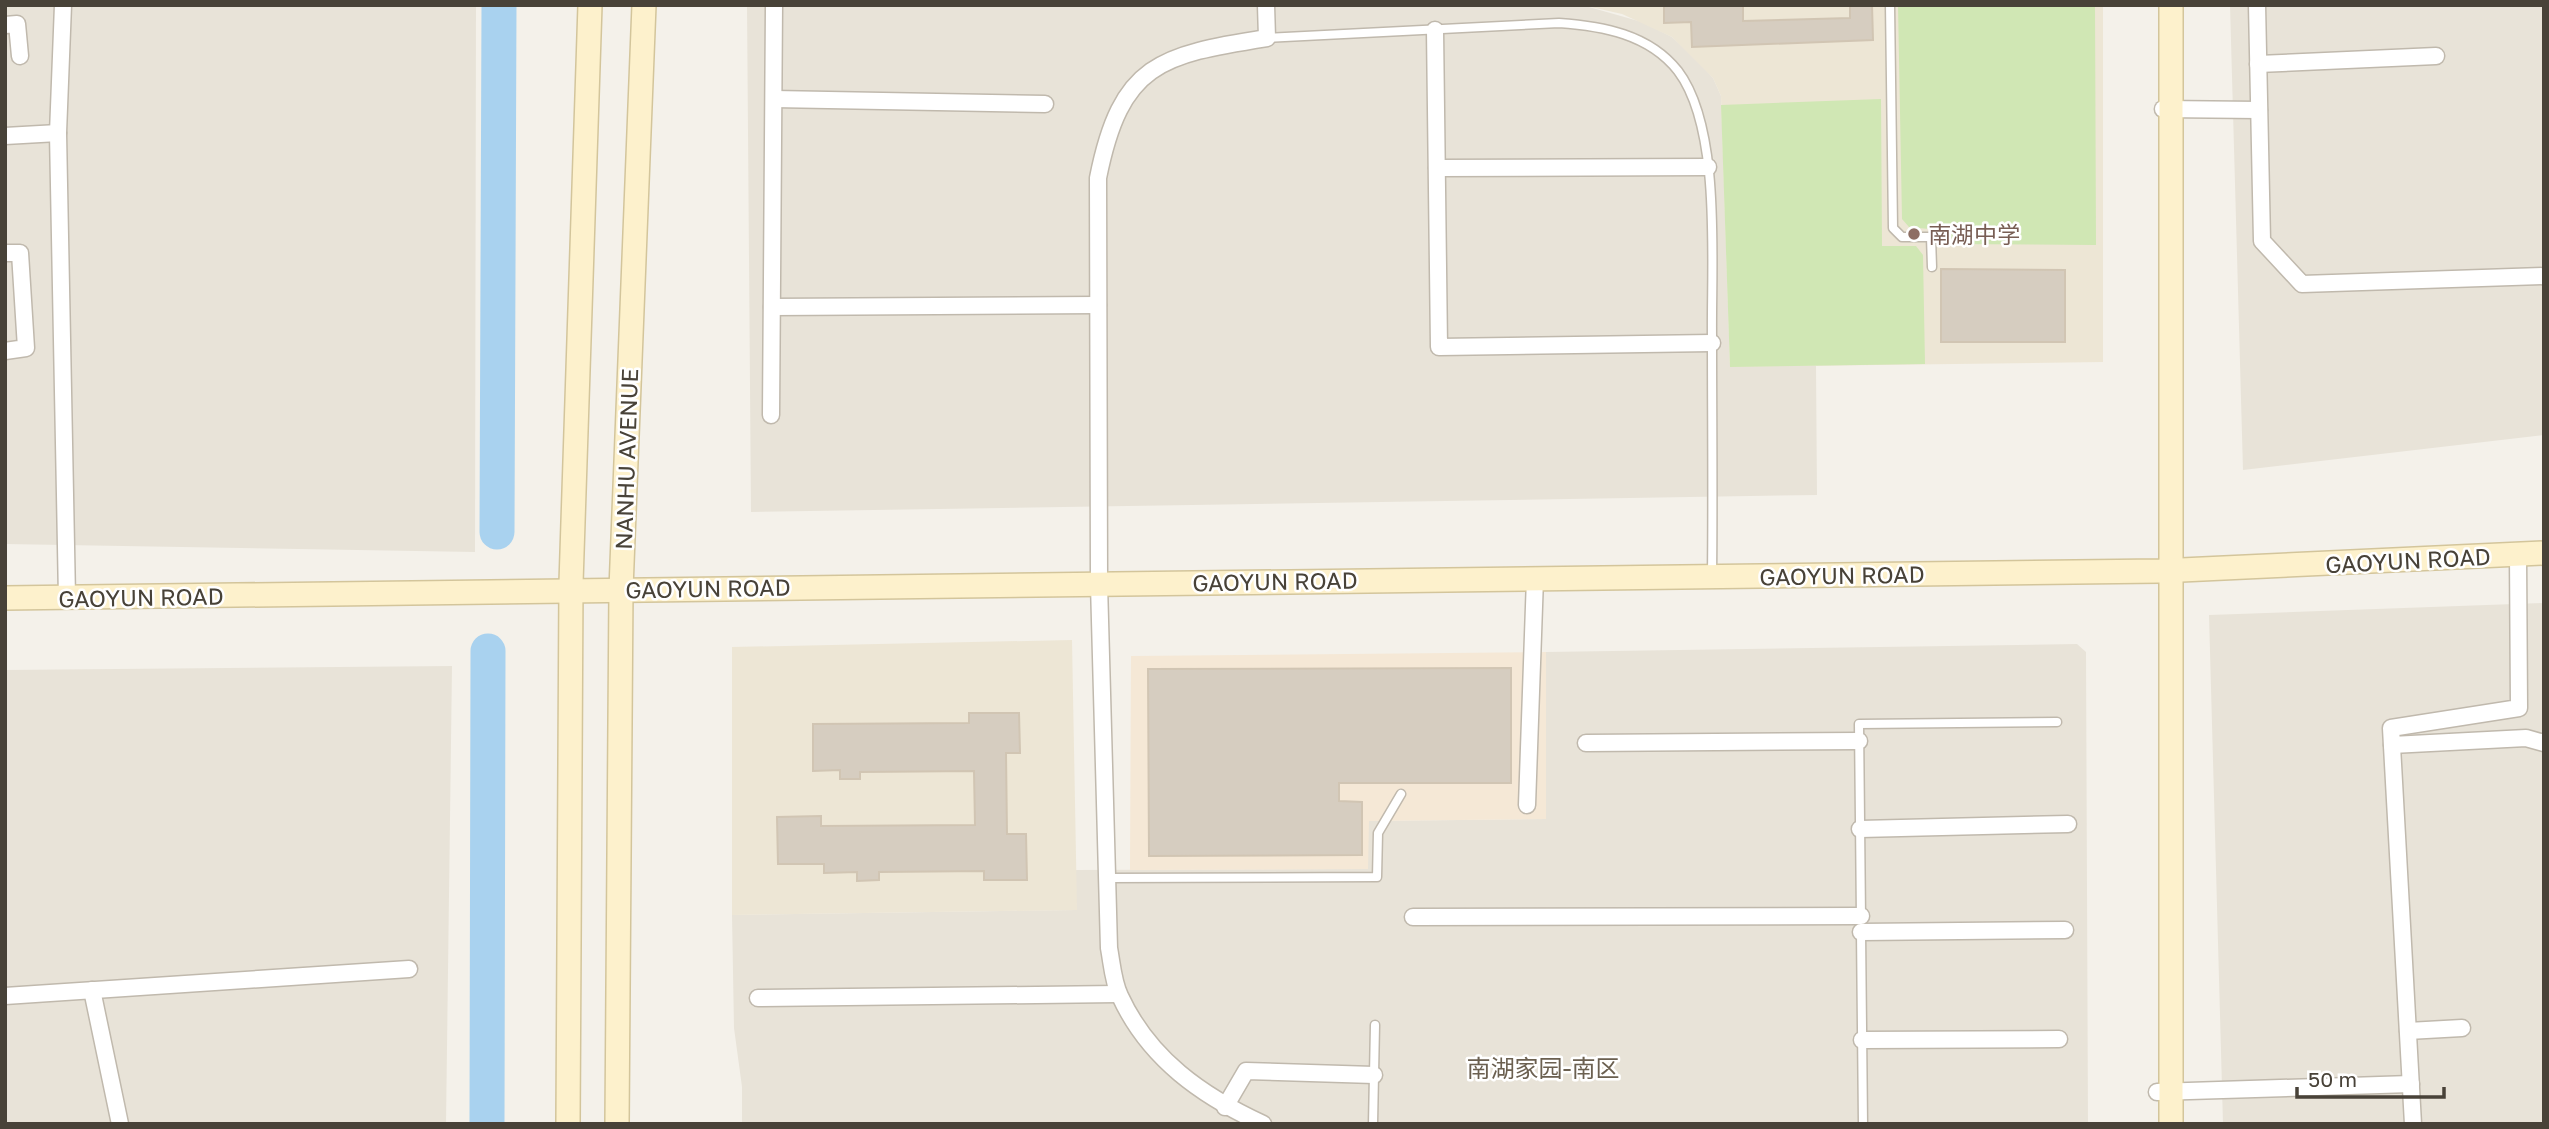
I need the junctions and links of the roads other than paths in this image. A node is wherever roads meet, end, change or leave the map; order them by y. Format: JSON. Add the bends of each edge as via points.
{"nodes":[{"id":1,"x":63,"y":5,"type":"edge"},
{"id":2,"x":590,"y":5,"type":"edge"},
{"id":3,"x":644,"y":5,"type":"edge"},
{"id":4,"x":774,"y":5,"type":"edge"},
{"id":5,"x":1266,"y":5,"type":"edge"},
{"id":6,"x":1890,"y":5,"type":"edge"},
{"id":7,"x":2161,"y":5,"type":"edge"},
{"id":8,"x":2171,"y":5,"type":"edge"},
{"id":9,"x":2257,"y":5,"type":"edge"},
{"id":10,"x":5,"y":25,"type":"edge"},
{"id":11,"x":1434,"y":30,"type":"junction"},
{"id":12,"x":1267,"y":38,"type":"junction"},
{"id":13,"x":20,"y":56,"type":"dead end"},
{"id":14,"x":2436,"y":56,"type":"dead end"},
{"id":15,"x":2258,"y":64,"type":"junction"},
{"id":16,"x":774,"y":99,"type":"junction"},
{"id":17,"x":1045,"y":104,"type":"dead end"},
{"id":18,"x":2166,"y":109,"type":"junction"},
{"id":19,"x":2259,"y":110,"type":"junction"},
{"id":20,"x":58,"y":133,"type":"junction"},
{"id":21,"x":5,"y":136,"type":"edge"},
{"id":22,"x":1708,"y":167,"type":"junction"},
{"id":23,"x":1437,"y":168,"type":"junction"},
{"id":24,"x":5,"y":253,"type":"edge"},
{"id":25,"x":1932,"y":267,"type":"dead end"},
{"id":26,"x":2542,"y":276,"type":"edge"},
{"id":27,"x":1098,"y":305,"type":"junction"},
{"id":28,"x":772,"y":307,"type":"junction"},
{"id":29,"x":1712,"y":343,"type":"junction"},
{"id":30,"x":5,"y":351,"type":"edge"},
{"id":31,"x":771,"y":415,"type":"dead end"},
{"id":32,"x":2544,"y":547,"type":"edge"},
{"id":33,"x":2544,"y":553,"type":"edge"},
{"id":34,"x":2518,"y":555,"type":"junction"},
{"id":35,"x":2166,"y":566,"type":"junction"},
{"id":36,"x":1712,"y":573,"type":"junction"},
{"id":37,"x":1535,"y":578,"type":"junction"},
{"id":38,"x":1099,"y":581,"type":"junction"},
{"id":39,"x":622,"y":585,"type":"junction"},
{"id":40,"x":571,"y":586,"type":"junction"},
{"id":41,"x":5,"y":592,"type":"edge"},
{"id":42,"x":67,"y":595,"type":"junction"},
{"id":43,"x":5,"y":598,"type":"edge"},
{"id":44,"x":2057,"y":722,"type":"dead end"},
{"id":45,"x":1859,"y":741,"type":"junction"},
{"id":46,"x":1586,"y":743,"type":"dead end"},
{"id":47,"x":2544,"y":743,"type":"edge"},
{"id":48,"x":2392,"y":745,"type":"junction"},
{"id":49,"x":1401,"y":794,"type":"dead end"},
{"id":50,"x":1527,"y":805,"type":"dead end"},
{"id":51,"x":2068,"y":824,"type":"dead end"},
{"id":52,"x":1860,"y":829,"type":"junction"},
{"id":53,"x":1107,"y":878,"type":"junction"},
{"id":54,"x":1413,"y":917,"type":"dead end"},
{"id":55,"x":1861,"y":924,"type":"junction"},
{"id":56,"x":2065,"y":930,"type":"dead end"},
{"id":57,"x":409,"y":969,"type":"dead end"},
{"id":58,"x":92,"y":990,"type":"junction"},
{"id":59,"x":1118,"y":994,"type":"junction"},
{"id":60,"x":5,"y":996,"type":"edge"},
{"id":61,"x":758,"y":998,"type":"dead end"},
{"id":62,"x":1376,"y":1025,"type":"dead end"},
{"id":63,"x":2462,"y":1028,"type":"dead end"},
{"id":64,"x":2408,"y":1031,"type":"junction"},
{"id":65,"x":2059,"y":1039,"type":"dead end"},
{"id":66,"x":1862,"y":1040,"type":"junction"},
{"id":67,"x":1374,"y":1075,"type":"junction"},
{"id":68,"x":2411,"y":1084,"type":"junction"},
{"id":69,"x":2164,"y":1092,"type":"junction"},
{"id":70,"x":1224,"y":1107,"type":"junction"},
{"id":71,"x":121,"y":1124,"type":"edge"},
{"id":72,"x":568,"y":1124,"type":"edge"},
{"id":73,"x":617,"y":1124,"type":"edge"},
{"id":74,"x":1263,"y":1124,"type":"edge"},
{"id":75,"x":1373,"y":1124,"type":"edge"},
{"id":76,"x":1863,"y":1124,"type":"edge"},
{"id":77,"x":2157,"y":1124,"type":"edge"},
{"id":78,"x":2171,"y":1124,"type":"edge"},
{"id":79,"x":2413,"y":1124,"type":"edge"}],
"edges":[{"from":1,"to":20,"type":"street"},
{"from":2,"to":40,"type":"main road"},
{"from":3,"to":39,"type":"main road","name":"NANHU AVENUE"},
{"from":4,"to":16,"type":"street"},
{"from":5,"to":12,"type":"street"},
{"from":6,"to":25,"type":"lane","via":[[1893,228],[1902,237],[1931,237]]},
{"from":7,"to":18,"type":"main road"},
{"from":8,"to":18,"type":"main road"},
{"from":9,"to":15,"type":"street"},
{"from":10,"to":13,"type":"street","via":[[17,24]]},
{"from":11,"to":12,"type":"lane"},
{"from":11,"to":22,"type":"lane","via":[[1559,23],[1625,33],[1656,50],[1678,72],[1695,103]]},
{"from":11,"to":23,"type":"street"},
{"from":12,"to":27,"type":"street","via":[[1172,58],[1141,76],[1120,106],[1105,143],[1098,178]]},
{"from":14,"to":15,"type":"street"},
{"from":15,"to":19,"type":"street"},
{"from":16,"to":17,"type":"street"},
{"from":16,"to":28,"type":"street"},
{"from":18,"to":19,"type":"street"},
{"from":18,"to":35,"type":"main road"},
{"from":19,"to":26,"type":"street","via":[[2262,241],[2302,284]]},
{"from":20,"to":21,"type":"street"},
{"from":20,"to":42,"type":"street"},
{"from":22,"to":23,"type":"street"},
{"from":22,"to":29,"type":"lane"},
{"from":23,"to":29,"type":"street","via":[[1439,347]]},
{"from":24,"to":30,"type":"street","via":[[20,253],[26,348]]},
{"from":27,"to":28,"type":"street"},
{"from":27,"to":38,"type":"street"},
{"from":28,"to":31,"type":"street"},
{"from":29,"to":36,"type":"lane"},
{"from":32,"to":35,"type":"main road","name":"GAOYUN ROAD"},
{"from":33,"to":34,"type":"main road","name":"GAOYUN ROAD"},
{"from":34,"to":35,"type":"main road","name":"GAOYUN ROAD"},
{"from":34,"to":48,"type":"street","via":[[2519,708],[2391,727]]},
{"from":35,"to":36,"type":"main road","name":"GAOYUN ROAD"},
{"from":35,"to":69,"type":"main road"},
{"from":36,"to":37,"type":"main road","name":"GAOYUN ROAD"},
{"from":36,"to":38,"type":"main road","name":"GAOYUN ROAD"},
{"from":37,"to":38,"type":"main road","name":"GAOYUN ROAD"},
{"from":37,"to":50,"type":"street"},
{"from":38,"to":39,"type":"main road","name":"GAOYUN ROAD"},
{"from":38,"to":53,"type":"street"},
{"from":39,"to":40,"type":"main road","name":"GAOYUN ROAD"},
{"from":39,"to":73,"type":"main road","name":"NANHU AVENUE"},
{"from":40,"to":42,"type":"main road","name":"GAOYUN ROAD"},
{"from":40,"to":72,"type":"main road"},
{"from":41,"to":42,"type":"main road","name":"GAOYUN ROAD"},
{"from":42,"to":43,"type":"main road","name":"GAOYUN ROAD"},
{"from":44,"to":45,"type":"lane","via":[[1859,724]]},
{"from":45,"to":46,"type":"street"},
{"from":45,"to":52,"type":"lane"},
{"from":47,"to":48,"type":"street","via":[[2526,738]]},
{"from":48,"to":64,"type":"street"},
{"from":49,"to":53,"type":"lane","via":[[1378,833],[1377,877]]},
{"from":51,"to":52,"type":"street"},
{"from":52,"to":55,"type":"lane"},
{"from":53,"to":59,"type":"street","via":[[1109,948]]},
{"from":54,"to":55,"type":"street"},
{"from":55,"to":56,"type":"street"},
{"from":55,"to":66,"type":"lane"},
{"from":57,"to":58,"type":"street"},
{"from":58,"to":60,"type":"street"},
{"from":58,"to":71,"type":"street"},
{"from":59,"to":61,"type":"street"},
{"from":59,"to":70,"type":"street","via":[[1142,1035],[1169,1065]]},
{"from":62,"to":67,"type":"lane"},
{"from":63,"to":64,"type":"street"},
{"from":64,"to":68,"type":"street"},
{"from":65,"to":66,"type":"street"},
{"from":66,"to":76,"type":"lane"},
{"from":67,"to":70,"type":"street","via":[[1246,1071]]},
{"from":67,"to":75,"type":"lane"},
{"from":68,"to":69,"type":"street"},
{"from":68,"to":79,"type":"street"},
{"from":69,"to":77,"type":"main road"},
{"from":69,"to":78,"type":"main road"},
{"from":70,"to":74,"type":"street"}]}
